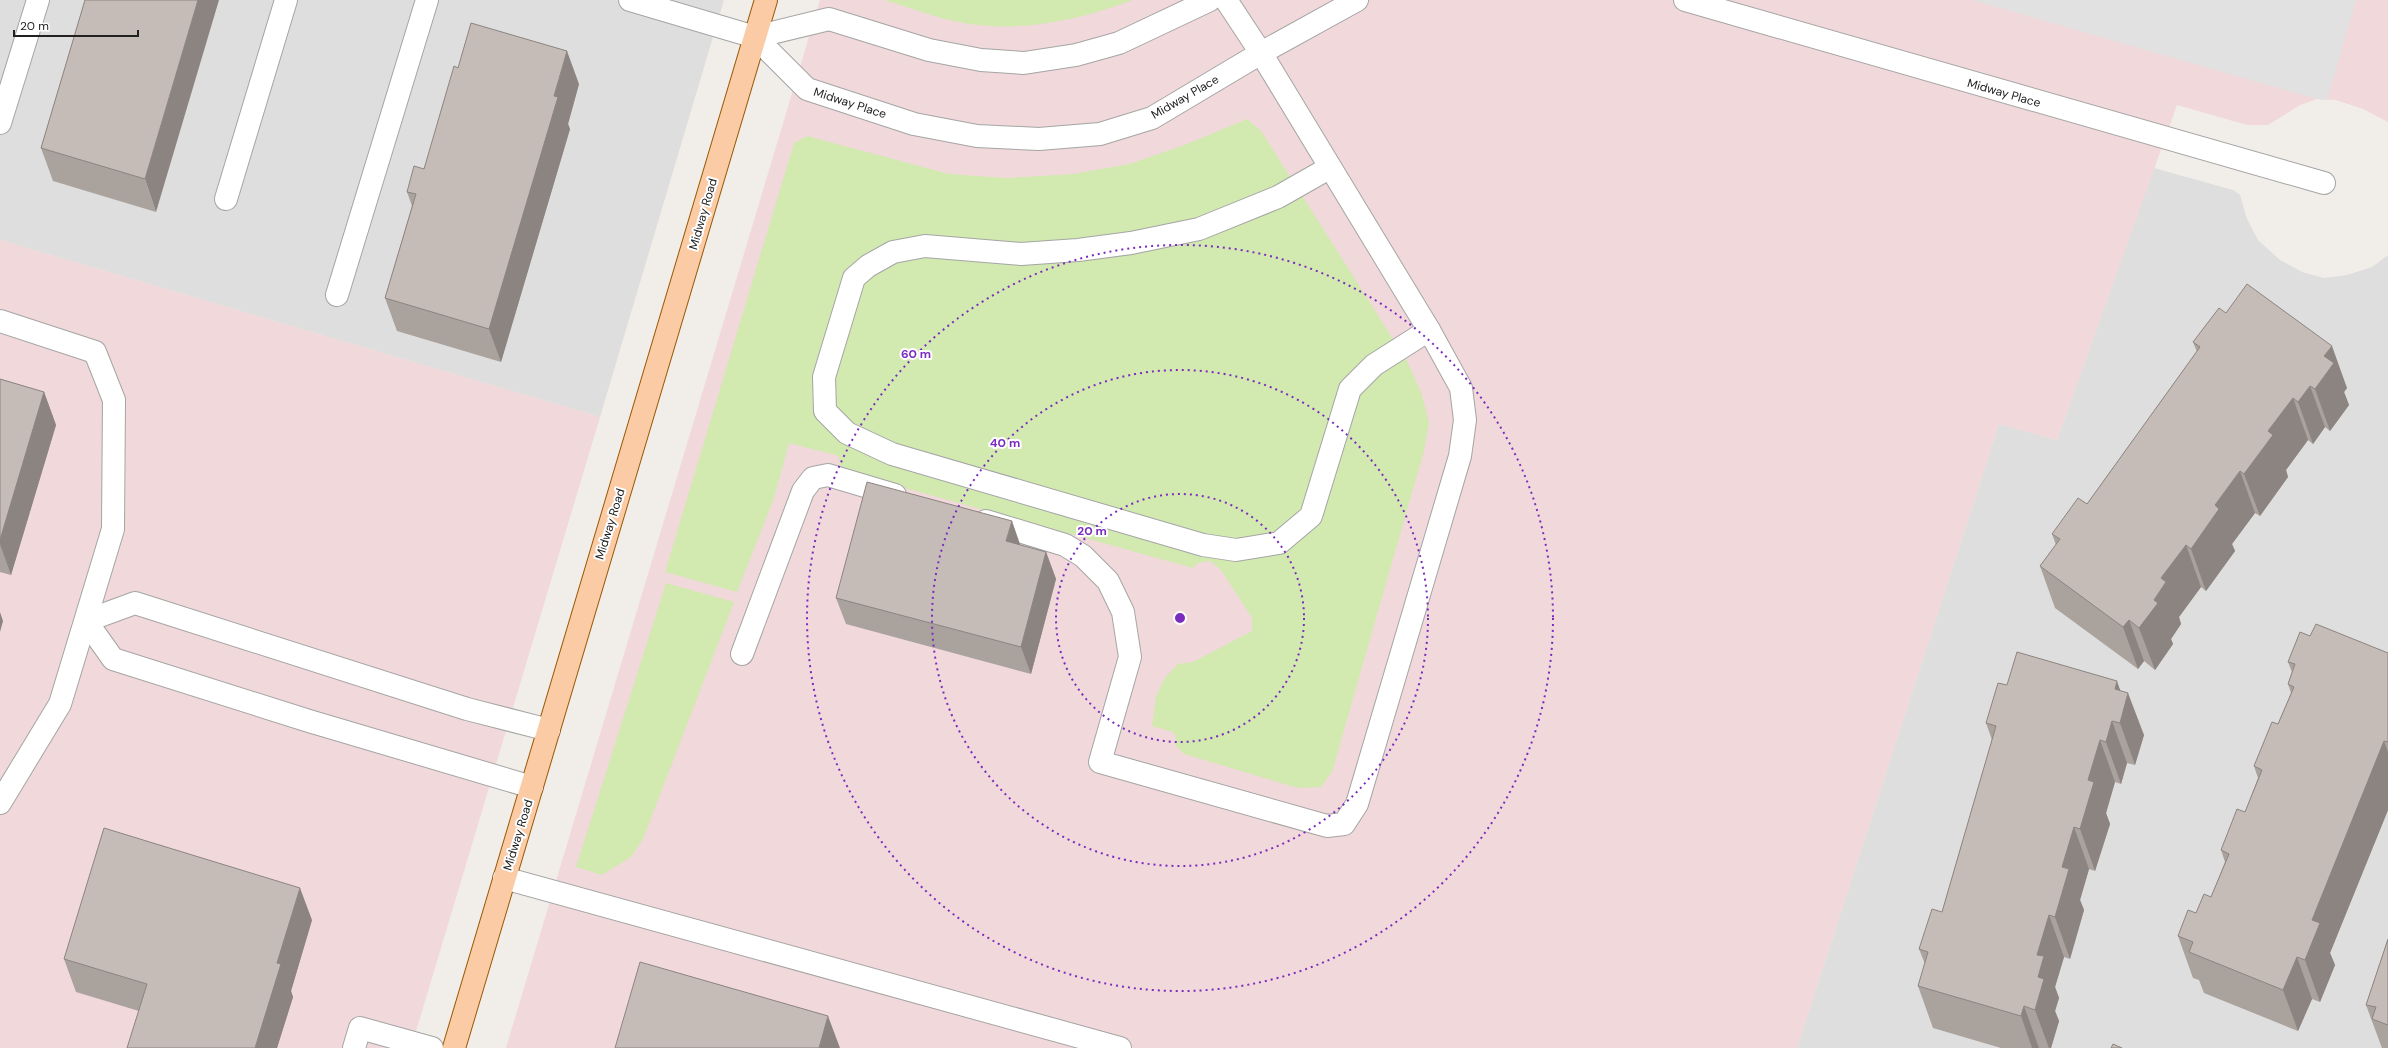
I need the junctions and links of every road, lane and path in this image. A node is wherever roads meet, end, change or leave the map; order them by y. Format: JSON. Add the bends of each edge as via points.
{"nodes":[{"id":1,"x":38,"y":0,"type":"edge"},
{"id":2,"x":286,"y":0,"type":"edge"},
{"id":3,"x":427,"y":0,"type":"edge"},
{"id":4,"x":630,"y":0,"type":"edge"},
{"id":5,"x":766,"y":0,"type":"edge"},
{"id":6,"x":1210,"y":0,"type":"edge"},
{"id":7,"x":1226,"y":0,"type":"edge"},
{"id":8,"x":1357,"y":0,"type":"edge"},
{"id":9,"x":1685,"y":0,"type":"edge"},
{"id":10,"x":755,"y":37,"type":"junction"},
{"id":11,"x":1261,"y":53,"type":"junction"},
{"id":12,"x":0,"y":123,"type":"edge"},
{"id":13,"x":1329,"y":168,"type":"junction"},
{"id":14,"x":2324,"y":183,"type":"dead end"},
{"id":15,"x":226,"y":199,"type":"dead end"},
{"id":16,"x":337,"y":295,"type":"dead end"},
{"id":17,"x":0,"y":321,"type":"edge"},
{"id":18,"x":1429,"y":330,"type":"junction"},
{"id":19,"x":912,"y":500,"type":"edge"},
{"id":20,"x":966,"y":516,"type":"edge"},
{"id":21,"x":86,"y":621,"type":"junction"},
{"id":22,"x":742,"y":654,"type":"dead end"},
{"id":23,"x":549,"y":730,"type":"junction"},
{"id":24,"x":532,"y":787,"type":"junction"},
{"id":25,"x":0,"y":802,"type":"edge"},
{"id":26,"x":504,"y":878,"type":"junction"},
{"id":27,"x":354,"y":1048,"type":"edge"},
{"id":28,"x":432,"y":1048,"type":"edge"},
{"id":29,"x":454,"y":1048,"type":"edge"},
{"id":30,"x":1120,"y":1048,"type":"edge"}],
"edges":[{"from":1,"to":12,"type":"street"},
{"from":2,"to":15,"type":"street"},
{"from":3,"to":16,"type":"street"},
{"from":4,"to":10,"type":"street"},
{"from":5,"to":10,"type":"main road","name":"Midway Road"},
{"from":6,"to":10,"type":"street","via":[[1119,43],[1076,55],[1024,63],[982,60],[929,50],[829,19]]},
{"from":7,"to":11,"type":"street"},
{"from":8,"to":11,"type":"street","name":"Midway Place"},
{"from":9,"to":14,"type":"street","name":"Midway Place"},
{"from":10,"to":11,"type":"street","name":"Midway Place","via":[[807,89],[914,124],[977,136],[1039,139],[1100,134],[1152,118]]},
{"from":10,"to":23,"type":"main road","name":"Midway Road"},
{"from":11,"to":13,"type":"street"},
{"from":13,"to":18,"type":"street"},
{"from":13,"to":18,"type":"street","via":[[1278,197],[1200,228],[1131,243],[1021,254],[925,246],[893,252],[868,266],[854,278],[824,378],[825,411],[847,433],[892,454],[1204,545],[1236,550],[1279,543],[1311,516],[1350,389],[1374,365]]},
{"from":17,"to":21,"type":"street","via":[[95,352],[114,400],[113,529]]},
{"from":18,"to":20,"type":"street","via":[[1461,388],[1465,420],[1460,456],[1357,804],[1344,824],[1327,826],[1100,762],[1130,657],[1122,612],[1108,580],[1083,556],[1065,544]]},
{"from":19,"to":22,"type":"street","via":[[828,476],[813,478],[803,491]]},
{"from":21,"to":23,"type":"street","via":[[135,603],[467,709]]},
{"from":21,"to":24,"type":"street","via":[[113,659],[309,721]]},
{"from":21,"to":25,"type":"street","via":[[60,704]]},
{"from":23,"to":24,"type":"main road","name":"Midway Road"},
{"from":24,"to":26,"type":"main road","name":"Midway Road"},
{"from":26,"to":29,"type":"main road","name":"Midway Road"},
{"from":26,"to":30,"type":"street"},
{"from":27,"to":28,"type":"street","via":[[360,1028]]}]}
